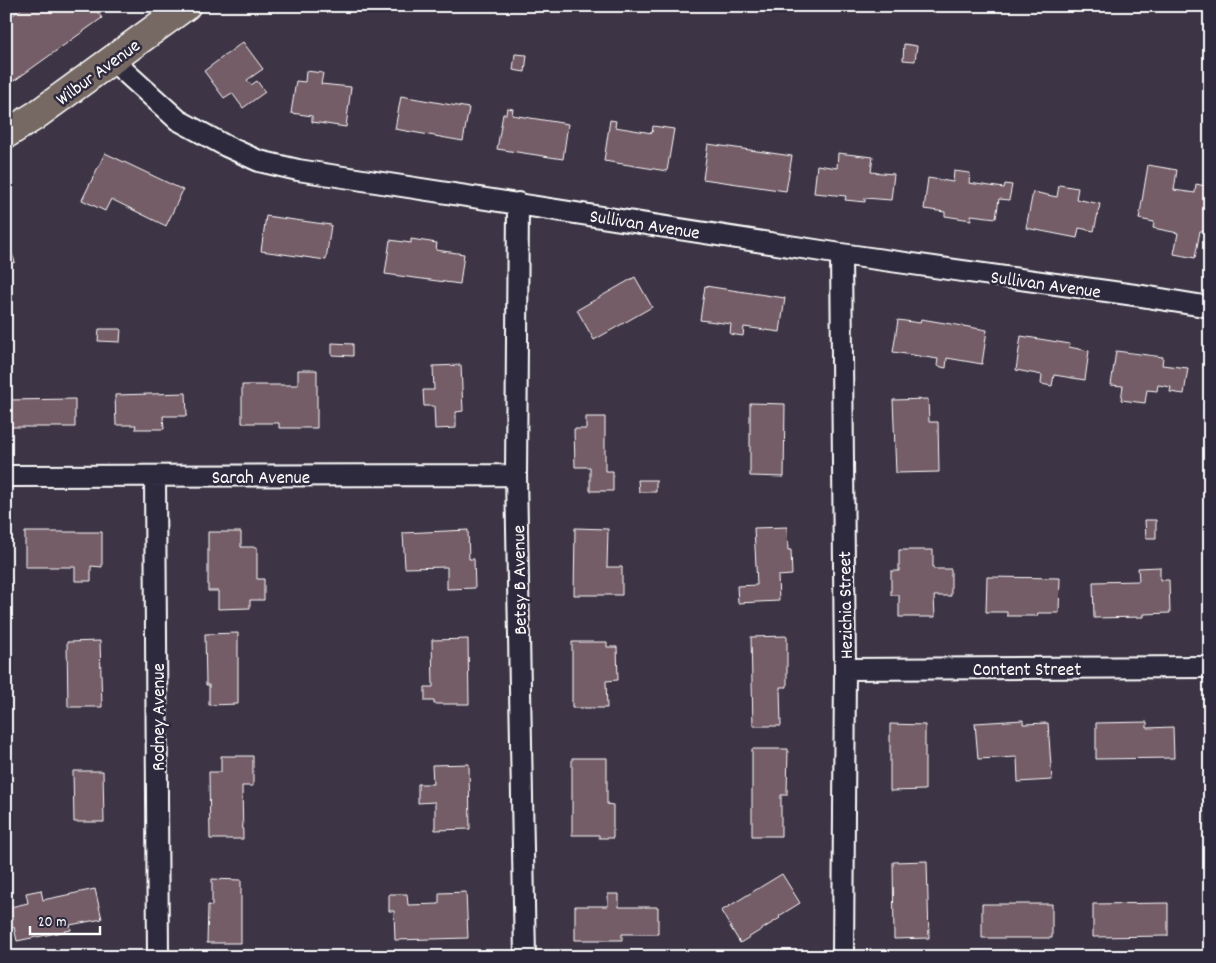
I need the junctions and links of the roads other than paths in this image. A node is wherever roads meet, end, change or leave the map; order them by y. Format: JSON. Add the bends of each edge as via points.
{"nodes":[{"id":1,"x":186,"y":6,"type":"edge"},
{"id":2,"x":112,"y":60,"type":"junction"},
{"id":3,"x":6,"y":134,"type":"edge"},
{"id":4,"x":518,"y":203,"type":"junction"},
{"id":5,"x":841,"y":254,"type":"junction"},
{"id":6,"x":1210,"y":307,"type":"edge"},
{"id":7,"x":516,"y":475,"type":"junction"},
{"id":8,"x":6,"y":476,"type":"edge"},
{"id":9,"x":155,"y":476,"type":"junction"},
{"id":10,"x":1210,"y":667,"type":"edge"},
{"id":11,"x":845,"y":669,"type":"junction"},
{"id":12,"x":158,"y":957,"type":"edge"},
{"id":13,"x":525,"y":957,"type":"edge"},
{"id":14,"x":843,"y":957,"type":"edge"}],
"edges":[{"from":1,"to":2,"type":"main road","name":"Wilbur Avenue"},
{"from":2,"to":3,"type":"main road","name":"Wilbur Avenue"},
{"from":2,"to":4,"type":"street","name":"Sullivan Avenue","via":[[178,120],[259,161],[298,170]]},
{"from":4,"to":5,"type":"street","name":"Sullivan Avenue"},
{"from":4,"to":7,"type":"street","name":"Betsy B Avenue"},
{"from":5,"to":6,"type":"street","name":"Sullivan Avenue"},
{"from":5,"to":11,"type":"street","name":"Hezichia Street"},
{"from":7,"to":9,"type":"street","name":"Sarah Avenue"},
{"from":7,"to":13,"type":"street","name":"Betsy B Avenue"},
{"from":8,"to":9,"type":"street","name":"Sarah Avenue"},
{"from":9,"to":12,"type":"street","name":"Rodney Avenue"},
{"from":10,"to":11,"type":"street","name":"Content Street"},
{"from":11,"to":14,"type":"street","name":"Hezichia Street"}]}
